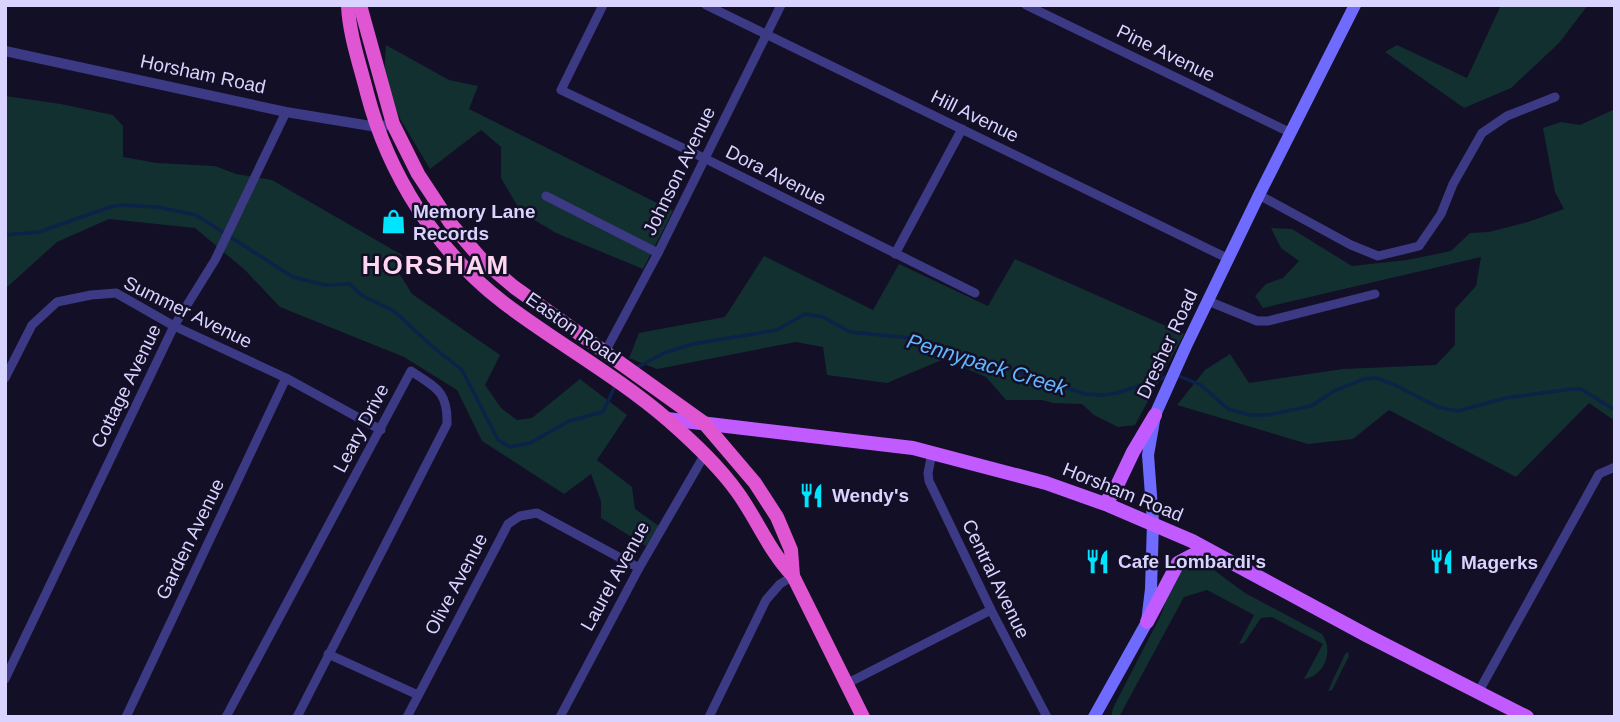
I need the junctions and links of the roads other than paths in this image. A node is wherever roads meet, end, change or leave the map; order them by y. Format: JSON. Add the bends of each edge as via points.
{"nodes":[{"id":1,"x":348,"y":5,"type":"edge"},
{"id":2,"x":360,"y":5,"type":"edge"},
{"id":3,"x":603,"y":5,"type":"edge"},
{"id":4,"x":706,"y":5,"type":"edge"},
{"id":5,"x":781,"y":5,"type":"edge"},
{"id":6,"x":1026,"y":5,"type":"edge"},
{"id":7,"x":1355,"y":5,"type":"edge"},
{"id":8,"x":766,"y":36,"type":"junction"},
{"id":9,"x":5,"y":51,"type":"edge"},
{"id":10,"x":1555,"y":97,"type":"dead end"},
{"id":11,"x":286,"y":112,"type":"junction"},
{"id":12,"x":393,"y":124,"type":"junction"},
{"id":13,"x":377,"y":127,"type":"junction"},
{"id":14,"x":962,"y":129,"type":"junction"},
{"id":15,"x":1291,"y":133,"type":"junction"},
{"id":16,"x":704,"y":158,"type":"junction"},
{"id":17,"x":1259,"y":195,"type":"junction"},
{"id":18,"x":546,"y":196,"type":"dead end"},
{"id":19,"x":657,"y":253,"type":"junction"},
{"id":20,"x":895,"y":254,"type":"junction"},
{"id":21,"x":1229,"y":259,"type":"junction"},
{"id":22,"x":975,"y":293,"type":"dead end"},
{"id":23,"x":1375,"y":294,"type":"dead end"},
{"id":24,"x":1208,"y":301,"type":"junction"},
{"id":25,"x":174,"y":326,"type":"junction"},
{"id":26,"x":605,"y":352,"type":"junction"},
{"id":27,"x":5,"y":378,"type":"edge"},
{"id":28,"x":286,"y":378,"type":"junction"},
{"id":29,"x":1157,"y":410,"type":"junction"},
{"id":30,"x":667,"y":419,"type":"junction"},
{"id":31,"x":704,"y":423,"type":"junction"},
{"id":32,"x":381,"y":430,"type":"junction"},
{"id":33,"x":932,"y":453,"type":"junction"},
{"id":34,"x":705,"y":454,"type":"junction"},
{"id":35,"x":1615,"y":467,"type":"edge"},
{"id":36,"x":1105,"y":503,"type":"junction"},
{"id":37,"x":1153,"y":522,"type":"junction"},
{"id":38,"x":1221,"y":555,"type":"junction"},
{"id":39,"x":639,"y":568,"type":"junction"},
{"id":40,"x":793,"y":576,"type":"junction"},
{"id":41,"x":991,"y":610,"type":"junction"},
{"id":42,"x":1147,"y":622,"type":"junction"},
{"id":43,"x":328,"y":654,"type":"junction"},
{"id":44,"x":5,"y":679,"type":"edge"},
{"id":45,"x":846,"y":684,"type":"junction"},
{"id":46,"x":1479,"y":691,"type":"junction"},
{"id":47,"x":418,"y":695,"type":"junction"},
{"id":48,"x":126,"y":717,"type":"edge"},
{"id":49,"x":226,"y":717,"type":"edge"},
{"id":50,"x":297,"y":717,"type":"edge"},
{"id":51,"x":407,"y":717,"type":"edge"},
{"id":52,"x":560,"y":717,"type":"edge"},
{"id":53,"x":709,"y":717,"type":"edge"},
{"id":54,"x":863,"y":717,"type":"edge"},
{"id":55,"x":1047,"y":717,"type":"edge"},
{"id":56,"x":1094,"y":717,"type":"edge"},
{"id":57,"x":1527,"y":717,"type":"edge"}],
"edges":[{"from":1,"to":13,"type":"highway","name":"Easton Road"},
{"from":2,"to":12,"type":"highway","name":"Easton Road"},
{"from":3,"to":16,"type":"street","name":"Dora Avenue","via":[[561,90]]},
{"from":4,"to":8,"type":"street","name":"Hill Avenue"},
{"from":5,"to":8,"type":"street","name":"Johnson Avenue"},
{"from":6,"to":15,"type":"street","name":"Pine Avenue"},
{"from":7,"to":15,"type":"main road","name":"Dresher Road"},
{"from":8,"to":14,"type":"street","name":"Hill Avenue"},
{"from":8,"to":16,"type":"street","name":"Johnson Avenue"},
{"from":9,"to":11,"type":"street","name":"Horsham Road"},
{"from":10,"to":17,"type":"street","via":[[1507,116],[1482,133],[1452,184],[1441,214],[1419,246],[1378,256]]},
{"from":11,"to":13,"type":"street","name":"Horsham Road"},
{"from":11,"to":25,"type":"street","name":"Cottage Avenue","via":[[215,260]]},
{"from":12,"to":13,"type":"street","name":"Horsham Road"},
{"from":12,"to":26,"type":"highway","name":"Easton Road","via":[[418,174],[467,244],[514,287]]},
{"from":13,"to":30,"type":"highway","name":"Easton Road","via":[[407,190],[447,249],[503,302]]},
{"from":14,"to":20,"type":"street"},
{"from":14,"to":21,"type":"street","name":"Hill Avenue"},
{"from":15,"to":17,"type":"main road","name":"Dresher Road"},
{"from":16,"to":19,"type":"street","name":"Johnson Avenue"},
{"from":16,"to":20,"type":"street","name":"Dora Avenue"},
{"from":17,"to":21,"type":"main road","name":"Dresher Road"},
{"from":18,"to":19,"type":"street"},
{"from":19,"to":26,"type":"street","name":"Johnson Avenue"},
{"from":20,"to":22,"type":"street","name":"Dora Avenue"},
{"from":21,"to":24,"type":"main road","name":"Dresher Road"},
{"from":23,"to":24,"type":"street","via":[[1268,321]]},
{"from":24,"to":29,"type":"main road","name":"Dresher Road"},
{"from":25,"to":27,"type":"street","name":"Summer Avenue","via":[[116,293],[57,302],[32,325]]},
{"from":25,"to":28,"type":"street","name":"Summer Avenue"},
{"from":25,"to":44,"type":"street","name":"Cottage Avenue"},
{"from":26,"to":31,"type":"highway","name":"Easton Road"},
{"from":28,"to":32,"type":"street","name":"Summer Avenue"},
{"from":28,"to":48,"type":"street","name":"Garden Avenue"},
{"from":29,"to":36,"type":"main road"},
{"from":29,"to":37,"type":"main road","name":"Dresher Road","via":[[1148,455]]},
{"from":30,"to":31,"type":"main road","name":"Horsham Road"},
{"from":30,"to":34,"type":"highway","name":"Easton Road"},
{"from":31,"to":33,"type":"main road","name":"Horsham Road"},
{"from":31,"to":40,"type":"highway","name":"Easton Road","via":[[777,517],[791,550]]},
{"from":32,"to":43,"type":"street","name":"Leary Drive","via":[[411,371],[438,389],[448,406],[447,424]]},
{"from":32,"to":49,"type":"street","name":"Leary Drive"},
{"from":33,"to":36,"type":"main road","name":"Horsham Road"},
{"from":33,"to":41,"type":"street","name":"Central Avenue","via":[[929,481]]},
{"from":34,"to":39,"type":"street","name":"Laurel Avenue"},
{"from":34,"to":40,"type":"highway","name":"Easton Road","via":[[736,490],[776,558]]},
{"from":35,"to":46,"type":"street","via":[[1599,474]]},
{"from":36,"to":37,"type":"main road","name":"Horsham Road"},
{"from":37,"to":38,"type":"main road","name":"Horsham Road"},
{"from":37,"to":42,"type":"main road","name":"Dresher Road"},
{"from":38,"to":42,"type":"main road","via":[[1182,559]]},
{"from":38,"to":46,"type":"main road","name":"Horsham Road"},
{"from":39,"to":47,"type":"street","name":"Olive Avenue","via":[[537,513],[520,516],[508,524]]},
{"from":39,"to":52,"type":"street","name":"Laurel Avenue"},
{"from":40,"to":45,"type":"highway","name":"Easton Road"},
{"from":40,"to":53,"type":"street","via":[[766,600]]},
{"from":41,"to":45,"type":"street"},
{"from":41,"to":55,"type":"street","name":"Central Avenue"},
{"from":42,"to":56,"type":"main road","name":"Dresher Road"},
{"from":43,"to":47,"type":"street"},
{"from":43,"to":50,"type":"street","name":"Leary Drive"},
{"from":45,"to":54,"type":"highway","name":"Easton Road"},
{"from":46,"to":57,"type":"main road","name":"Horsham Road"},
{"from":47,"to":51,"type":"street","name":"Olive Avenue"}]}
